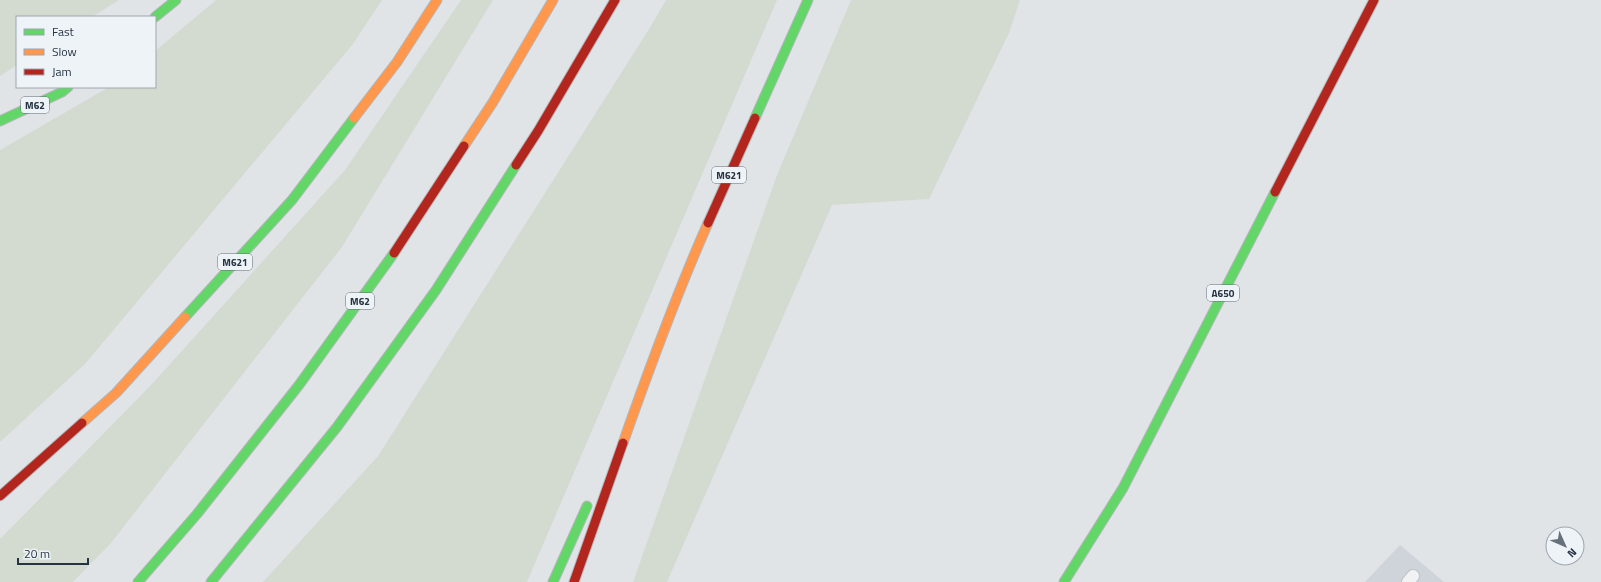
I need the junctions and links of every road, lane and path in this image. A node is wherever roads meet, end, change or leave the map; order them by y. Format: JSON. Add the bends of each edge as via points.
{"nodes":[{"id":1,"x":176,"y":0,"type":"edge"},
{"id":2,"x":437,"y":0,"type":"edge"},
{"id":3,"x":553,"y":0,"type":"edge"},
{"id":4,"x":615,"y":0,"type":"edge"},
{"id":5,"x":808,"y":0,"type":"edge"},
{"id":6,"x":1374,"y":0,"type":"edge"},
{"id":7,"x":156,"y":16,"type":"edge"},
{"id":8,"x":67,"y":88,"type":"edge"},
{"id":9,"x":0,"y":121,"type":"edge"},
{"id":10,"x":655,"y":352,"type":"junction"},
{"id":11,"x":607,"y":460,"type":"dead end"},
{"id":12,"x":0,"y":496,"type":"edge"},
{"id":13,"x":591,"y":496,"type":"dead end"},
{"id":14,"x":138,"y":582,"type":"edge"},
{"id":15,"x":211,"y":582,"type":"edge"},
{"id":16,"x":553,"y":582,"type":"edge"},
{"id":17,"x":574,"y":582,"type":"edge"},
{"id":18,"x":1064,"y":582,"type":"edge"}],
"edges":[{"from":1,"to":7,"type":"highway"},
{"from":2,"to":12,"type":"highway","number":"M621","via":[[397,62],[292,200],[116,393]]},
{"from":3,"to":14,"type":"highway","number":"M62","via":[[493,102],[392,256],[289,397],[197,514]]},
{"from":4,"to":15,"type":"highway","via":[[538,131],[436,290],[337,427]]},
{"from":5,"to":10,"type":"highway","number":"M621","via":[[690,263]]},
{"from":6,"to":18,"type":"highway","number":"A650","via":[[1123,488]]},
{"from":8,"to":9,"type":"highway","number":"M62"},
{"from":10,"to":11,"type":"highway","number":"M621"},
{"from":10,"to":17,"type":"highway","number":"M621"},
{"from":13,"to":16,"type":"highway"}]}
